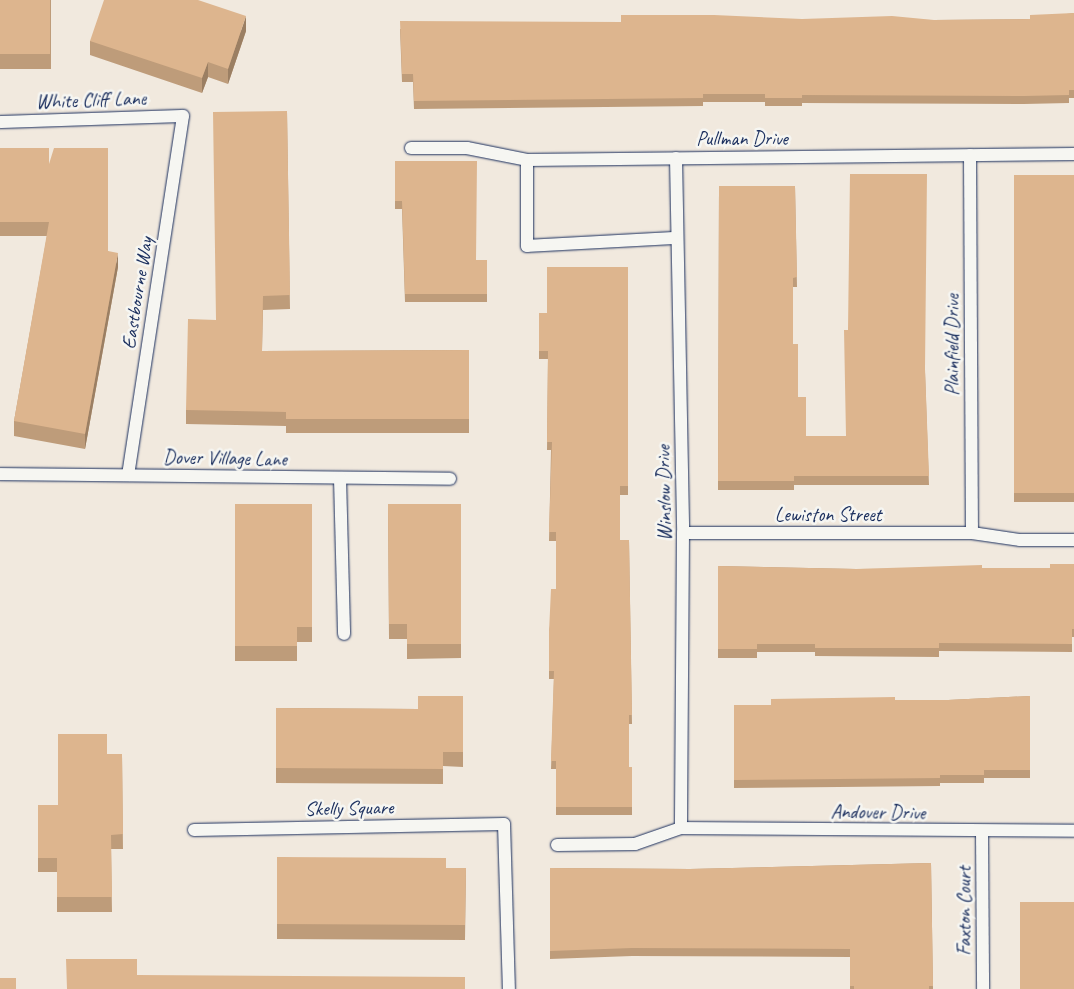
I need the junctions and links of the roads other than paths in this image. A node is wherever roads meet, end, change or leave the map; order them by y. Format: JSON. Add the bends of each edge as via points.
{"nodes":[{"id":1,"x":183,"y":116,"type":"joint"},
{"id":2,"x":0,"y":122,"type":"edge"},
{"id":3,"x":411,"y":148,"type":"dead end"},
{"id":4,"x":1074,"y":154,"type":"edge"},
{"id":5,"x":970,"y":155,"type":"junction"},
{"id":6,"x":676,"y":158,"type":"junction"},
{"id":7,"x":527,"y":160,"type":"junction"},
{"id":8,"x":678,"y":238,"type":"junction"},
{"id":9,"x":0,"y":474,"type":"edge"},
{"id":10,"x":128,"y":475,"type":"junction"},
{"id":11,"x":340,"y":478,"type":"junction"},
{"id":12,"x":450,"y":480,"type":"dead end"},
{"id":13,"x":683,"y":533,"type":"junction"},
{"id":14,"x":972,"y":534,"type":"junction"},
{"id":15,"x":1074,"y":540,"type":"edge"},
{"id":16,"x":344,"y":634,"type":"dead end"},
{"id":17,"x":681,"y":828,"type":"junction"},
{"id":18,"x":194,"y":830,"type":"dead end"},
{"id":19,"x":982,"y":832,"type":"junction"},
{"id":20,"x":1074,"y":832,"type":"edge"},
{"id":21,"x":557,"y":845,"type":"dead end"},
{"id":22,"x":509,"y":989,"type":"edge"},
{"id":23,"x":983,"y":989,"type":"edge"}],
"edges":[{"from":1,"to":2,"type":"lane","name":"White Cliff Lane"},
{"from":1,"to":10,"type":"lane","name":"Eastbourne Way"},
{"from":3,"to":7,"type":"lane","name":"Pullman Drive","via":[[467,148]]},
{"from":4,"to":5,"type":"lane","name":"Pullman Drive"},
{"from":5,"to":6,"type":"lane","name":"Pullman Drive"},
{"from":5,"to":14,"type":"lane","name":"Plainfield Drive"},
{"from":6,"to":7,"type":"lane","name":"Pullman Drive"},
{"from":6,"to":8,"type":"lane","name":"Winslow Drive"},
{"from":7,"to":8,"type":"lane","via":[[527,246]]},
{"from":8,"to":13,"type":"lane","name":"Winslow Drive"},
{"from":9,"to":10,"type":"lane","name":"Dover Village Lane"},
{"from":10,"to":11,"type":"lane","name":"Dover Village Lane"},
{"from":11,"to":12,"type":"lane","name":"Dover Village Lane"},
{"from":11,"to":16,"type":"lane"},
{"from":13,"to":14,"type":"lane","name":"Lewiston Street"},
{"from":13,"to":17,"type":"lane","name":"Winslow Drive"},
{"from":14,"to":15,"type":"lane","name":"Lewiston Street","via":[[1020,540]]},
{"from":17,"to":19,"type":"lane","name":"Andover Drive"},
{"from":17,"to":21,"type":"lane","name":"Andover Drive","via":[[634,844]]},
{"from":18,"to":22,"type":"lane","name":"Skelly Square","via":[[504,824]]},
{"from":19,"to":20,"type":"lane","name":"Andover Drive"},
{"from":19,"to":23,"type":"lane","name":"Faxton Court"}]}
